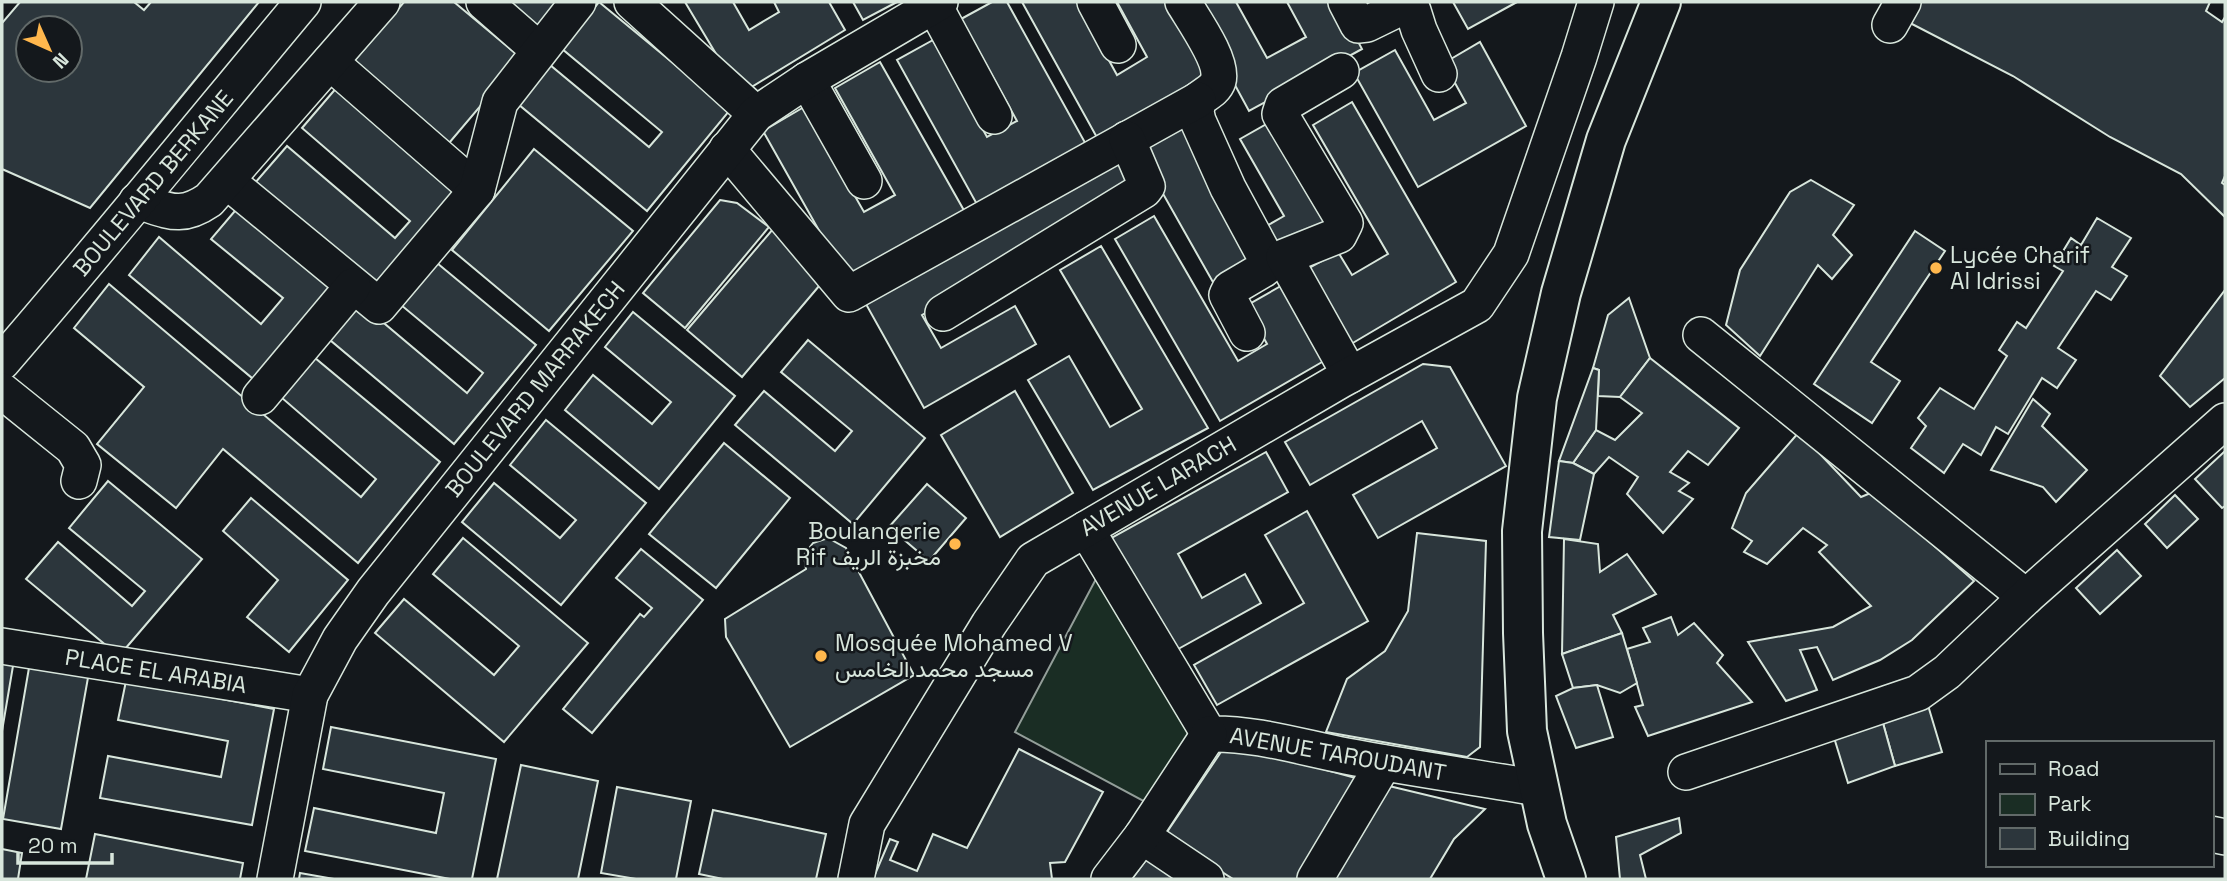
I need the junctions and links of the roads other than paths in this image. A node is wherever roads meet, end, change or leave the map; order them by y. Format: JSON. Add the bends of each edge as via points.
{"nodes":[{"id":1,"x":303,"y":2,"type":"edge"},
{"id":2,"x":382,"y":2,"type":"edge"},
{"id":3,"x":484,"y":2,"type":"edge"},
{"id":4,"x":578,"y":2,"type":"edge"},
{"id":5,"x":632,"y":2,"type":"edge"},
{"id":6,"x":1095,"y":2,"type":"edge"},
{"id":7,"x":1183,"y":2,"type":"edge"},
{"id":8,"x":1346,"y":2,"type":"edge"},
{"id":9,"x":1596,"y":2,"type":"edge"},
{"id":10,"x":1661,"y":2,"type":"edge"},
{"id":11,"x":937,"y":4,"type":"edge"},
{"id":12,"x":1118,"y":45,"type":"dead end"},
{"id":13,"x":539,"y":50,"type":"junction"},
{"id":14,"x":330,"y":62,"type":"junction"},
{"id":15,"x":1341,"y":71,"type":"dead end"},
{"id":16,"x":1439,"y":74,"type":"dead end"},
{"id":17,"x":807,"y":80,"type":"junction"},
{"id":18,"x":1198,"y":100,"type":"junction"},
{"id":19,"x":756,"y":114,"type":"junction"},
{"id":20,"x":995,"y":116,"type":"dead end"},
{"id":21,"x":1127,"y":139,"type":"junction"},
{"id":22,"x":727,"y":149,"type":"junction"},
{"id":23,"x":227,"y":181,"type":"junction"},
{"id":24,"x":864,"y":181,"type":"dead end"},
{"id":25,"x":477,"y":190,"type":"junction"},
{"id":26,"x":137,"y":201,"type":"junction"},
{"id":27,"x":1275,"y":261,"type":"junction"},
{"id":28,"x":354,"y":286,"type":"junction"},
{"id":29,"x":943,"y":313,"type":"dead end"},
{"id":30,"x":1247,"y":332,"type":"dead end"},
{"id":31,"x":1701,"y":335,"type":"dead end"},
{"id":32,"x":2,"y":362,"type":"edge"},
{"id":33,"x":1350,"y":375,"type":"junction"},
{"id":34,"x":2,"y":391,"type":"edge"},
{"id":35,"x":260,"y":397,"type":"dead end"},
{"id":36,"x":2225,"y":421,"type":"edge"},
{"id":37,"x":79,"y":481,"type":"dead end"},
{"id":38,"x":1086,"y":528,"type":"junction"},
{"id":39,"x":2026,"y":597,"type":"junction"},
{"id":40,"x":2,"y":646,"type":"edge"},
{"id":41,"x":310,"y":695,"type":"junction"},
{"id":42,"x":1209,"y":734,"type":"junction"},
{"id":43,"x":1384,"y":763,"type":"junction"},
{"id":44,"x":1686,"y":772,"type":"dead end"},
{"id":45,"x":1538,"y":788,"type":"junction"},
{"id":46,"x":1142,"y":836,"type":"junction"},
{"id":47,"x":275,"y":879,"type":"edge"},
{"id":48,"x":856,"y":879,"type":"edge"},
{"id":49,"x":1109,"y":879,"type":"edge"},
{"id":50,"x":1206,"y":879,"type":"edge"},
{"id":51,"x":1315,"y":879,"type":"edge"},
{"id":52,"x":1566,"y":879,"type":"edge"}],
"edges":[{"from":1,"to":26,"type":"street","name":"BOULEVARD BERKANE"},
{"from":2,"to":14,"type":"street"},
{"from":3,"to":13,"type":"street"},
{"from":4,"to":13,"type":"street"},
{"from":5,"to":19,"type":"street"},
{"from":6,"to":12,"type":"street"},
{"from":7,"to":18,"type":"street","via":[[1218,66],[1217,84]]},
{"from":8,"to":16,"type":"street","via":[[1358,24],[1408,4]]},
{"from":9,"to":33,"type":"street","name":"AVENUE LARACH","via":[[1511,254],[1477,305]]},
{"from":10,"to":45,"type":"main road","via":[[1606,140],[1560,293],[1537,397],[1522,531],[1527,731]]},
{"from":11,"to":17,"type":"street","name":"BOULEVARD MARRAKECH"},
{"from":11,"to":20,"type":"street"},
{"from":13,"to":25,"type":"street","via":[[500,102]]},
{"from":14,"to":23,"type":"street"},
{"from":14,"to":25,"type":"street"},
{"from":15,"to":27,"type":"street","via":[[1280,110],[1345,227],[1339,235]]},
{"from":17,"to":19,"type":"street","name":"BOULEVARD MARRAKECH"},
{"from":17,"to":24,"type":"street"},
{"from":18,"to":21,"type":"street"},
{"from":18,"to":27,"type":"street","via":[[1198,121],[1228,188],[1266,257]]},
{"from":19,"to":22,"type":"street","name":"BOULEVARD MARRAKECH"},
{"from":21,"to":22,"type":"street","via":[[849,294]]},
{"from":21,"to":29,"type":"street","via":[[1144,190]]},
{"from":22,"to":41,"type":"street","name":"BOULEVARD MARRAKECH","via":[[373,592],[340,639]]},
{"from":23,"to":26,"type":"street","via":[[195,210],[181,213]]},
{"from":23,"to":28,"type":"street"},
{"from":25,"to":28,"type":"street","via":[[379,306]]},
{"from":26,"to":32,"type":"street","name":"BOULEVARD BERKANE"},
{"from":27,"to":30,"type":"street","via":[[1227,295]]},
{"from":27,"to":33,"type":"street"},
{"from":28,"to":35,"type":"street"},
{"from":31,"to":39,"type":"street"},
{"from":33,"to":38,"type":"street","name":"AVENUE LARACH"},
{"from":34,"to":37,"type":"street","via":[[73,448],[83,465]]},
{"from":36,"to":39,"type":"street"},
{"from":38,"to":42,"type":"street","name":"AVENUE TAROUDANT"},
{"from":38,"to":48,"type":"street","name":"AVENUE LARACH","via":[[1033,560],[989,624],[867,824]]},
{"from":39,"to":44,"type":"street","via":[[1947,672],[1918,693]]},
{"from":40,"to":41,"type":"street","name":"PLACE EL ARABIA"},
{"from":41,"to":47,"type":"street","name":"BOULEVARD MARRAKECH"},
{"from":42,"to":43,"type":"street","name":"AVENUE TAROUDANT","via":[[1248,735]]},
{"from":42,"to":46,"type":"street"},
{"from":43,"to":45,"type":"street","name":"AVENUE TAROUDANT"},
{"from":43,"to":51,"type":"street"},
{"from":45,"to":52,"type":"main road"},
{"from":46,"to":49,"type":"street"},
{"from":46,"to":50,"type":"street"}]}
